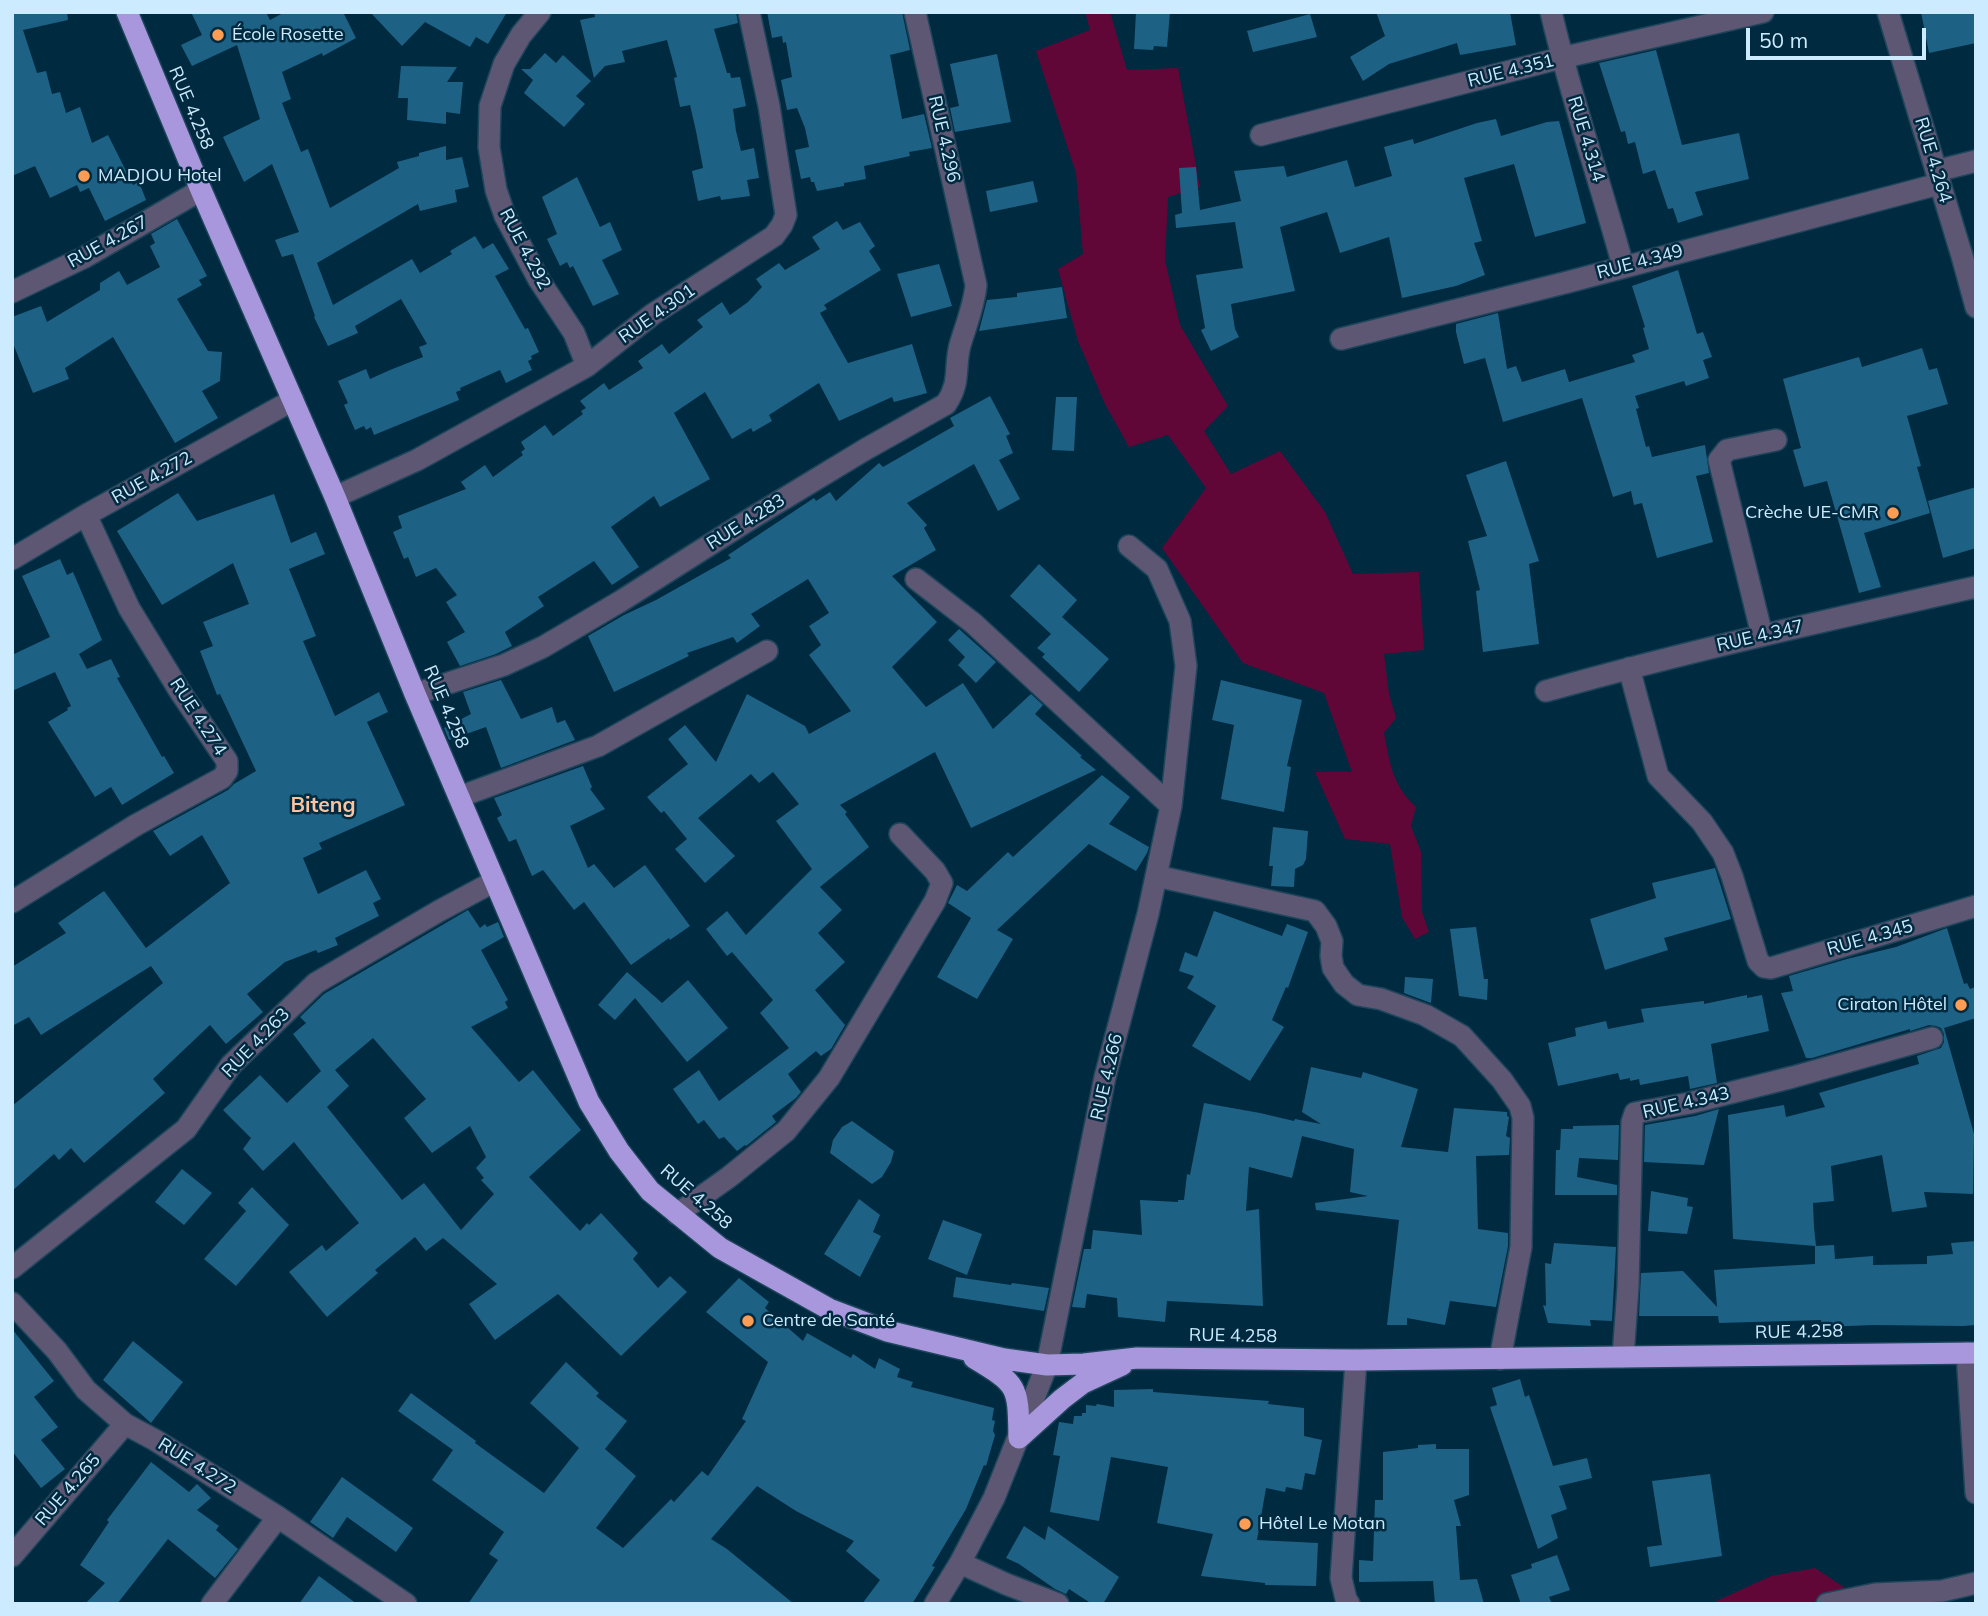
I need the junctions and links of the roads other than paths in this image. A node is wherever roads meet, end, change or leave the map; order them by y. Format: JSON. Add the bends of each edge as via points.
{"nodes":[{"id":1,"x":540,"y":12,"type":"edge"},
{"id":2,"x":749,"y":12,"type":"edge"},
{"id":3,"x":915,"y":12,"type":"edge"},
{"id":4,"x":1551,"y":12,"type":"edge"},
{"id":5,"x":1763,"y":12,"type":"edge"},
{"id":6,"x":1888,"y":12,"type":"edge"},
{"id":7,"x":127,"y":13,"type":"edge"},
{"id":8,"x":1561,"y":58,"type":"junction"},
{"id":9,"x":1261,"y":135,"type":"dead end"},
{"id":10,"x":1976,"y":161,"type":"edge"},
{"id":11,"x":1938,"y":177,"type":"junction"},
{"id":12,"x":201,"y":190,"type":"junction"},
{"id":13,"x":973,"y":266,"type":"joint"},
{"id":14,"x":1623,"y":266,"type":"junction"},
{"id":15,"x":12,"y":292,"type":"edge"},
{"id":16,"x":1976,"y":307,"type":"edge"},
{"id":17,"x":1340,"y":339,"type":"dead end"},
{"id":18,"x":587,"y":366,"type":"junction"},
{"id":19,"x":293,"y":400,"type":"junction"},
{"id":20,"x":1776,"y":440,"type":"dead end"},
{"id":21,"x":335,"y":496,"type":"junction"},
{"id":22,"x":86,"y":515,"type":"junction"},
{"id":23,"x":1129,"y":546,"type":"dead end"},
{"id":24,"x":12,"y":559,"type":"edge"},
{"id":25,"x":916,"y":579,"type":"dead end"},
{"id":26,"x":1976,"y":587,"type":"edge"},
{"id":27,"x":1762,"y":635,"type":"junction"},
{"id":28,"x":767,"y":651,"type":"dead end"},
{"id":29,"x":1629,"y":668,"type":"junction"},
{"id":30,"x":1546,"y":691,"type":"dead end"},
{"id":31,"x":415,"y":694,"type":"junction"},
{"id":32,"x":459,"y":797,"type":"junction"},
{"id":33,"x":1171,"y":806,"type":"junction"},
{"id":34,"x":900,"y":834,"type":"dead end"},
{"id":35,"x":1156,"y":876,"type":"junction"},
{"id":36,"x":495,"y":881,"type":"junction"},
{"id":37,"x":12,"y":902,"type":"edge"},
{"id":38,"x":1976,"y":906,"type":"edge"},
{"id":39,"x":1932,"y":1038,"type":"dead end"},
{"id":40,"x":677,"y":1214,"type":"junction"},
{"id":41,"x":12,"y":1268,"type":"edge"},
{"id":42,"x":16,"y":1313,"type":"edge"},
{"id":43,"x":961,"y":1349,"type":"junction"},
{"id":44,"x":1971,"y":1353,"type":"edge"},
{"id":45,"x":1623,"y":1357,"type":"junction"},
{"id":46,"x":1137,"y":1358,"type":"junction"},
{"id":47,"x":1500,"y":1359,"type":"junction"},
{"id":48,"x":1356,"y":1360,"type":"junction"},
{"id":49,"x":1047,"y":1365,"type":"junction"},
{"id":50,"x":125,"y":1424,"type":"junction"},
{"id":51,"x":1019,"y":1438,"type":"junction"},
{"id":52,"x":1976,"y":1493,"type":"edge"},
{"id":53,"x":278,"y":1517,"type":"junction"},
{"id":54,"x":12,"y":1556,"type":"edge"},
{"id":55,"x":960,"y":1563,"type":"junction"},
{"id":56,"x":1976,"y":1583,"type":"edge"},
{"id":57,"x":1941,"y":1597,"type":"edge"},
{"id":58,"x":212,"y":1604,"type":"edge"},
{"id":59,"x":406,"y":1604,"type":"edge"},
{"id":60,"x":935,"y":1604,"type":"edge"},
{"id":61,"x":1058,"y":1604,"type":"edge"},
{"id":62,"x":1349,"y":1604,"type":"edge"},
{"id":63,"x":1827,"y":1604,"type":"edge"}],
"edges":[{"from":1,"to":18,"type":"street","name":"RUE 4.292","via":[[504,64],[490,106],[489,147],[505,216],[574,333]]},
{"from":2,"to":18,"type":"street","name":"RUE 4.301","via":[[786,215],[782,225],[774,236],[653,314]]},
{"from":3,"to":13,"type":"street","name":"RUE 4.296"},
{"from":4,"to":8,"type":"street","name":"RUE 4.314"},
{"from":5,"to":8,"type":"street","name":"RUE 4.351"},
{"from":6,"to":11,"type":"street","name":"RUE 4.264"},
{"from":7,"to":12,"type":"highway","name":"RUE 4.258"},
{"from":8,"to":9,"type":"street","name":"RUE 4.351"},
{"from":8,"to":14,"type":"street","name":"RUE 4.314"},
{"from":10,"to":11,"type":"street","name":"RUE 4.349"},
{"from":11,"to":14,"type":"street","name":"RUE 4.349"},
{"from":11,"to":16,"type":"street","name":"RUE 4.264"},
{"from":12,"to":15,"type":"street","name":"RUE 4.267","via":[[85,257]]},
{"from":12,"to":19,"type":"highway","name":"RUE 4.258"},
{"from":13,"to":31,"type":"street","name":"RUE 4.283","via":[[975,298],[959,348],[954,392],[946,404],[543,648]]},
{"from":14,"to":17,"type":"street","name":"RUE 4.349"},
{"from":18,"to":21,"type":"street","name":"RUE 4.301","via":[[417,460]]},
{"from":19,"to":21,"type":"highway","name":"RUE 4.258"},
{"from":19,"to":22,"type":"street","name":"RUE 4.272"},
{"from":20,"to":27,"type":"street","via":[[1727,450],[1719,460]]},
{"from":21,"to":31,"type":"highway","name":"RUE 4.258"},
{"from":22,"to":24,"type":"street","name":"RUE 4.272"},
{"from":22,"to":37,"type":"street","name":"RUE 4.274","via":[[129,608],[227,761],[227,771]]},
{"from":23,"to":33,"type":"street","name":"RUE 4.266","via":[[1157,569],[1180,621],[1186,666]]},
{"from":25,"to":33,"type":"street","via":[[973,623]]},
{"from":26,"to":27,"type":"street","name":"RUE 4.347"},
{"from":27,"to":29,"type":"street","name":"RUE 4.347"},
{"from":28,"to":32,"type":"street","via":[[598,746]]},
{"from":29,"to":30,"type":"street","name":"RUE 4.347"},
{"from":29,"to":38,"type":"street","name":"RUE 4.345","via":[[1657,776],[1703,822],[1723,853],[1758,961],[1764,967]]},
{"from":31,"to":32,"type":"highway","name":"RUE 4.258"},
{"from":32,"to":36,"type":"highway","name":"RUE 4.258"},
{"from":33,"to":35,"type":"street","name":"RUE 4.266"},
{"from":34,"to":40,"type":"street","via":[[942,883],[886,986],[829,1078],[786,1131]]},
{"from":35,"to":47,"type":"street","via":[[1315,911],[1332,941],[1333,968],[1343,984],[1357,995],[1425,1015],[1462,1036],[1502,1080],[1520,1106],[1523,1129],[1521,1247]]},
{"from":35,"to":49,"type":"street","name":"RUE 4.266","via":[[1105,1077]]},
{"from":36,"to":40,"type":"highway","name":"RUE 4.258","via":[[590,1102],[650,1191]]},
{"from":36,"to":41,"type":"street","name":"RUE 4.263","via":[[316,983],[231,1065],[186,1129]]},
{"from":39,"to":45,"type":"street","name":"RUE 4.343","via":[[1793,1077],[1635,1113]]},
{"from":40,"to":43,"type":"highway","name":"RUE 4.258","via":[[720,1248],[829,1309],[887,1331]]},
{"from":42,"to":50,"type":"street","name":"RUE 4.272","via":[[57,1351],[86,1390]]},
{"from":43,"to":49,"type":"highway","name":"RUE 4.258"},
{"from":43,"to":51,"type":"highway","via":[[1012,1385],[1018,1402]]},
{"from":44,"to":45,"type":"highway","name":"RUE 4.258"},
{"from":44,"to":52,"type":"street"},
{"from":45,"to":47,"type":"highway","name":"RUE 4.258"},
{"from":46,"to":48,"type":"highway","name":"RUE 4.258"},
{"from":46,"to":49,"type":"highway","name":"RUE 4.258"},
{"from":46,"to":51,"type":"highway","via":[[1083,1384]]},
{"from":47,"to":48,"type":"highway","name":"RUE 4.258"},
{"from":48,"to":62,"type":"street","via":[[1341,1578]]},
{"from":49,"to":51,"type":"street","name":"RUE 4.266"},
{"from":50,"to":53,"type":"street","name":"RUE 4.272"},
{"from":50,"to":54,"type":"street","name":"RUE 4.265"},
{"from":51,"to":55,"type":"street","name":"RUE 4.266"},
{"from":53,"to":58,"type":"street"},
{"from":53,"to":59,"type":"street","name":"RUE 4.272"},
{"from":55,"to":60,"type":"street","name":"RUE 4.266"},
{"from":55,"to":61,"type":"street"},
{"from":56,"to":57,"type":"street"},
{"from":57,"to":63,"type":"street","via":[[1875,1594]]}]}
